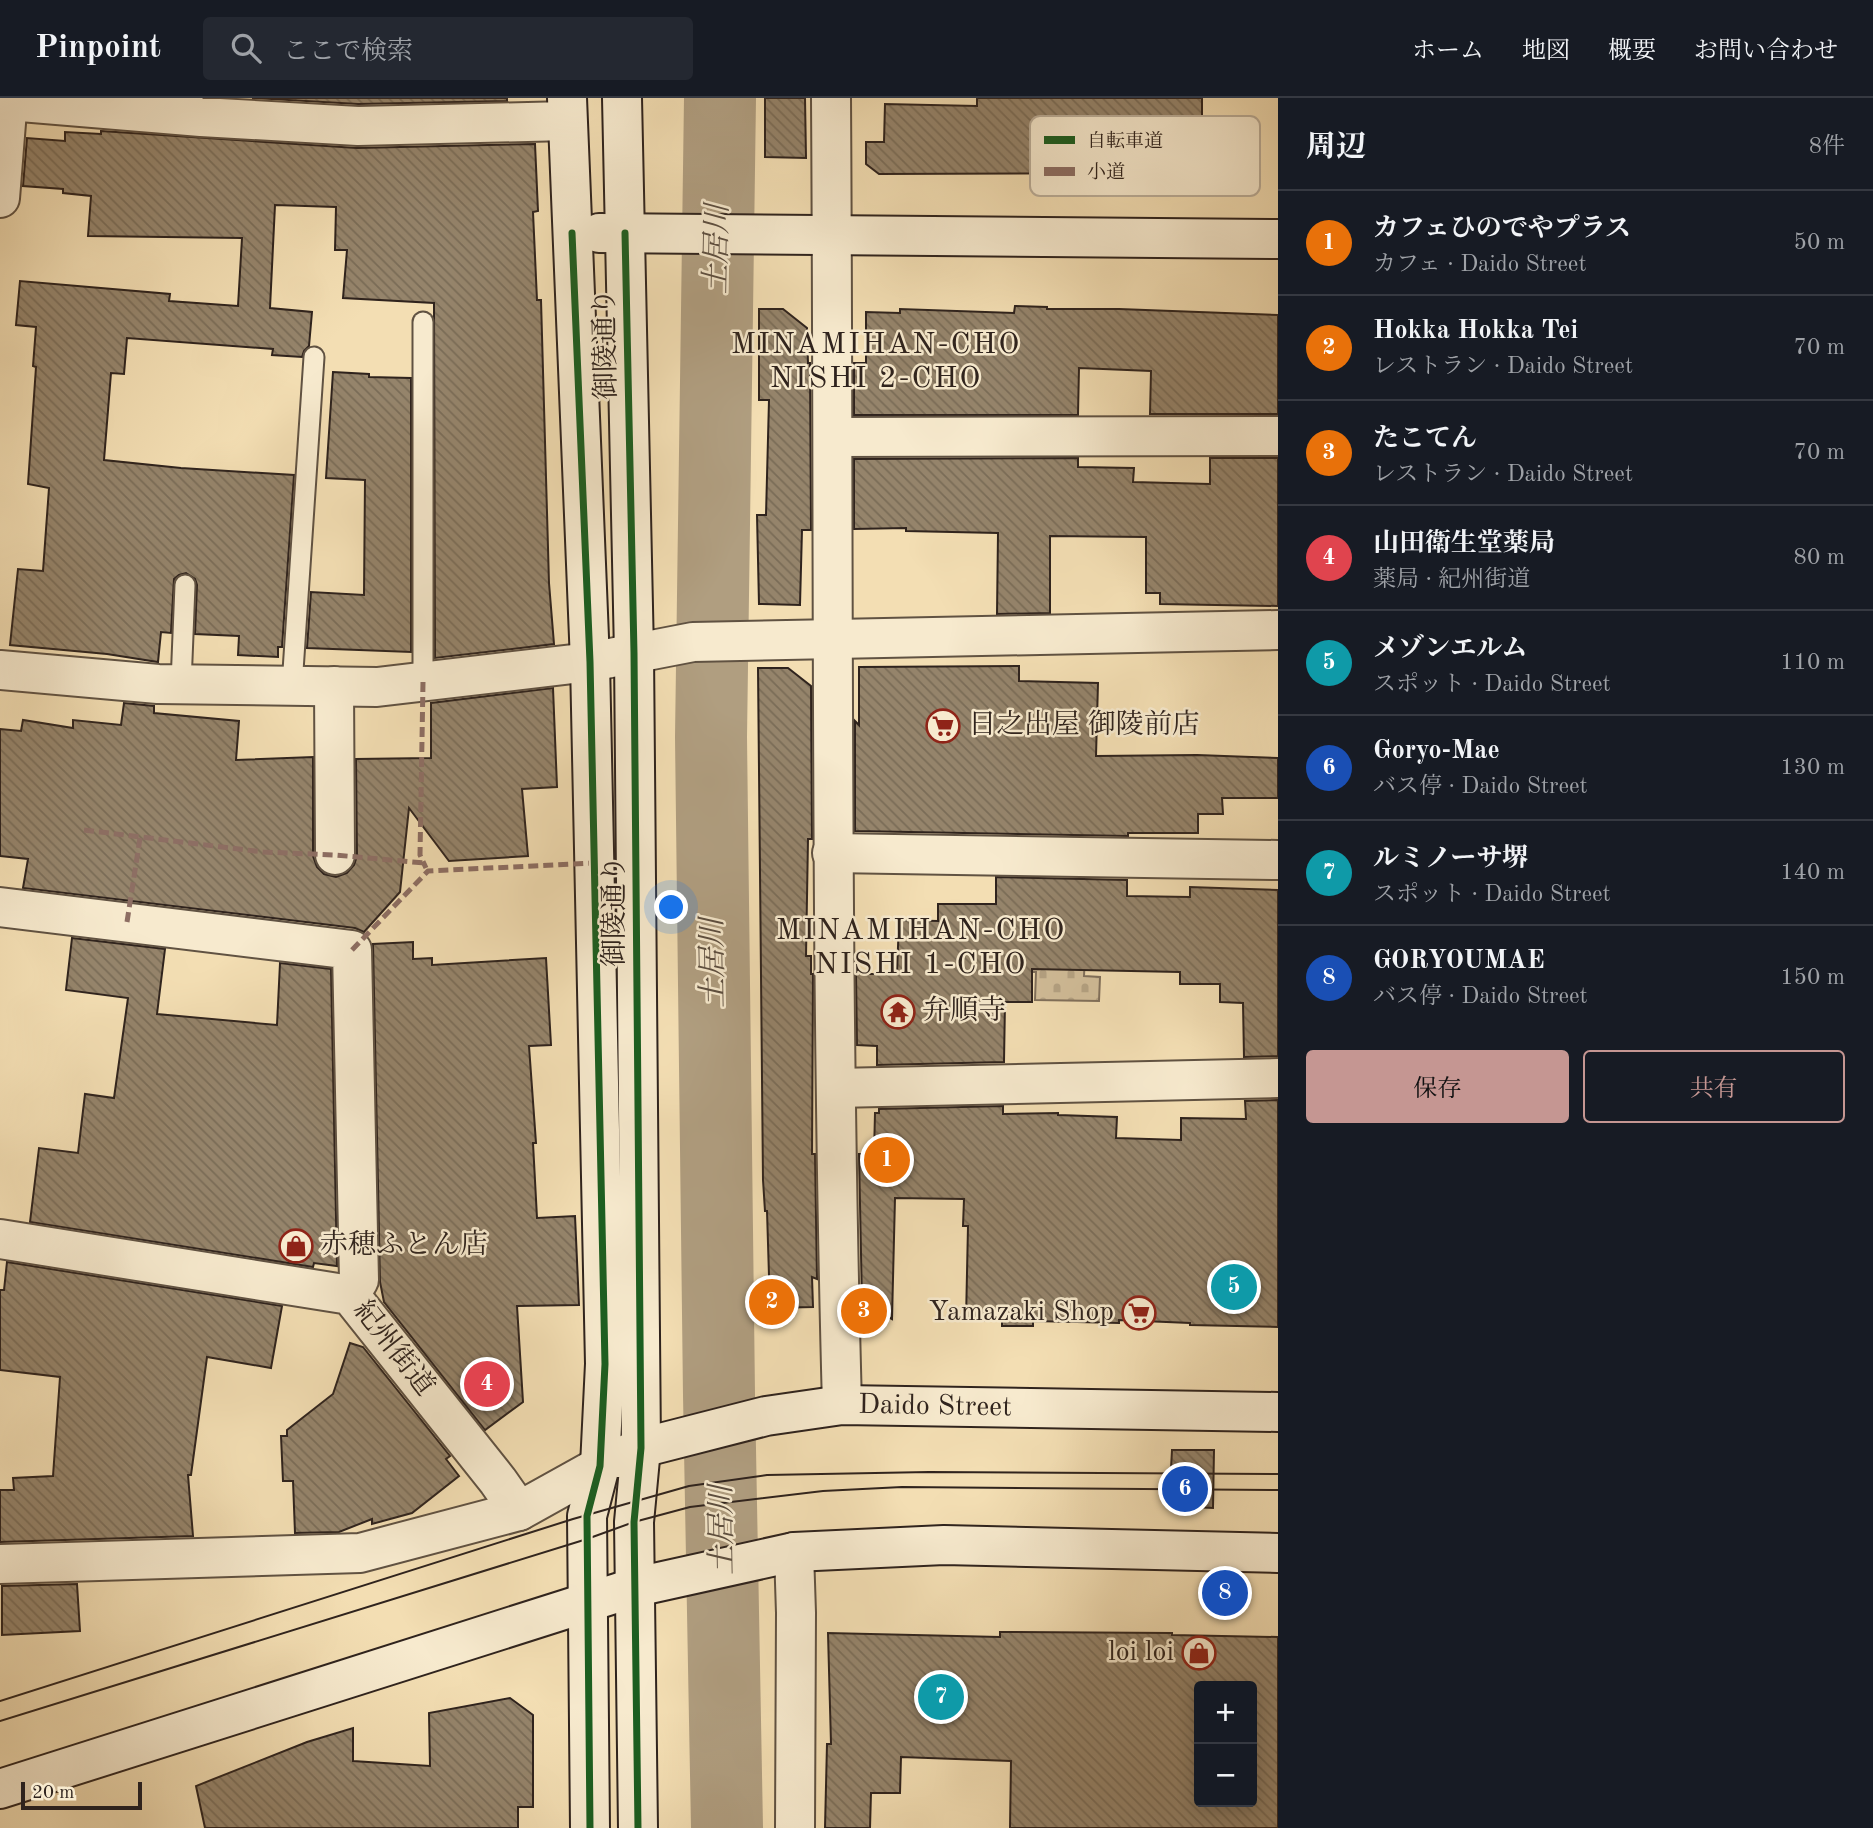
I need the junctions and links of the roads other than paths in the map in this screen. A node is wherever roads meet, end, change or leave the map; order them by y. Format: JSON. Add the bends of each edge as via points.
{"nodes":[{"id":1,"x":622,"y":98,"type":"edge"},
{"id":2,"x":831,"y":98,"type":"edge"},
{"id":3,"x":8,"y":99,"type":"edge"},
{"id":4,"x":201,"y":108,"type":"edge"},
{"id":5,"x":567,"y":110,"type":"edge"},
{"id":6,"x":358,"y":112,"type":"edge"},
{"id":7,"x":0,"y":198,"type":"edge"},
{"id":8,"x":572,"y":233,"type":"junction"},
{"id":9,"x":625,"y":233,"type":"junction"},
{"id":10,"x":832,"y":235,"type":"junction"},
{"id":11,"x":1278,"y":239,"type":"edge"},
{"id":12,"x":423,"y":322,"type":"dead end"},
{"id":13,"x":314,"y":357,"type":"dead end"},
{"id":14,"x":1278,"y":436,"type":"edge"},
{"id":15,"x":834,"y":437,"type":"junction"},
{"id":16,"x":185,"y":585,"type":"dead end"},
{"id":17,"x":1278,"y":630,"type":"edge"},
{"id":18,"x":835,"y":639,"type":"junction"},
{"id":19,"x":634,"y":653,"type":"junction"},
{"id":20,"x":590,"y":662,"type":"junction"},
{"id":21,"x":0,"y":670,"type":"edge"},
{"id":22,"x":423,"y":682,"type":"junction"},
{"id":23,"x":181,"y":684,"type":"junction"},
{"id":24,"x":292,"y":686,"type":"junction"},
{"id":25,"x":334,"y":686,"type":"junction"},
{"id":26,"x":832,"y":853,"type":"junction"},
{"id":27,"x":335,"y":855,"type":"dead end"},
{"id":28,"x":1278,"y":860,"type":"edge"},
{"id":29,"x":0,"y":907,"type":"edge"},
{"id":30,"x":1278,"y":1078,"type":"edge"},
{"id":31,"x":836,"y":1088,"type":"junction"},
{"id":32,"x":0,"y":1239,"type":"edge"},
{"id":33,"x":350,"y":1294,"type":"junction"},
{"id":34,"x":842,"y":1405,"type":"junction"},
{"id":35,"x":1278,"y":1412,"type":"edge"},
{"id":36,"x":642,"y":1448,"type":"junction"},
{"id":37,"x":600,"y":1466,"type":"junction"},
{"id":38,"x":519,"y":1511,"type":"junction"},
{"id":39,"x":1278,"y":1553,"type":"edge"},
{"id":40,"x":781,"y":1555,"type":"junction"},
{"id":41,"x":0,"y":1564,"type":"edge"},
{"id":42,"x":636,"y":1587,"type":"junction"},
{"id":43,"x":587,"y":1603,"type":"junction"},
{"id":44,"x":0,"y":1789,"type":"edge"},
{"id":45,"x":590,"y":1828,"type":"edge"},
{"id":46,"x":638,"y":1828,"type":"edge"},
{"id":47,"x":795,"y":1828,"type":"edge"}],
"edges":[{"from":1,"to":9,"type":"street","name":"御陵通り"},
{"from":2,"to":10,"type":"street"},
{"from":3,"to":4,"type":"street"},
{"from":3,"to":7,"type":"street"},
{"from":4,"to":6,"type":"street"},
{"from":5,"to":6,"type":"street"},
{"from":5,"to":8,"type":"street","name":"御陵通り"},
{"from":8,"to":9,"type":"street"},
{"from":8,"to":20,"type":"street","name":"御陵通り"},
{"from":9,"to":10,"type":"street"},
{"from":9,"to":19,"type":"street","name":"御陵通り"},
{"from":10,"to":11,"type":"street"},
{"from":10,"to":15,"type":"street"},
{"from":12,"to":22,"type":"lane"},
{"from":13,"to":24,"type":"lane"},
{"from":14,"to":15,"type":"street"},
{"from":15,"to":18,"type":"street"},
{"from":16,"to":23,"type":"lane"},
{"from":17,"to":18,"type":"street"},
{"from":18,"to":19,"type":"street","via":[[693,642]]},
{"from":18,"to":26,"type":"street"},
{"from":19,"to":20,"type":"street"},
{"from":19,"to":36,"type":"street","name":"御陵通り"},
{"from":20,"to":22,"type":"street"},
{"from":20,"to":37,"type":"street","name":"御陵通り","via":[[605,1364]]},
{"from":21,"to":23,"type":"street"},
{"from":22,"to":25,"type":"street"},
{"from":23,"to":24,"type":"street"},
{"from":24,"to":25,"type":"street"},
{"from":25,"to":27,"type":"street"},
{"from":26,"to":28,"type":"street"},
{"from":26,"to":31,"type":"street"},
{"from":29,"to":33,"type":"street","via":[[352,950],[359,1280]]},
{"from":30,"to":31,"type":"street"},
{"from":31,"to":34,"type":"street"},
{"from":32,"to":33,"type":"street","name":"紀州街道"},
{"from":33,"to":38,"type":"street","name":"紀州街道"},
{"from":34,"to":35,"type":"street","name":"Daido Street"},
{"from":34,"to":36,"type":"street","name":"Daido Street","via":[[766,1416]]},
{"from":36,"to":37,"type":"street","name":"Daido Street"},
{"from":36,"to":42,"type":"street","name":"御陵通り","via":[[634,1522]]},
{"from":37,"to":38,"type":"street"},
{"from":37,"to":43,"type":"street","name":"御陵通り","via":[[587,1516]]},
{"from":38,"to":41,"type":"street","via":[[360,1553]]},
{"from":39,"to":40,"type":"street","via":[[944,1545]]},
{"from":40,"to":42,"type":"street"},
{"from":40,"to":47,"type":"street","via":[[796,1613]]},
{"from":42,"to":43,"type":"street"},
{"from":42,"to":46,"type":"street","name":"御陵通り"},
{"from":43,"to":44,"type":"street"},
{"from":43,"to":45,"type":"street","name":"御陵通り"}]}
